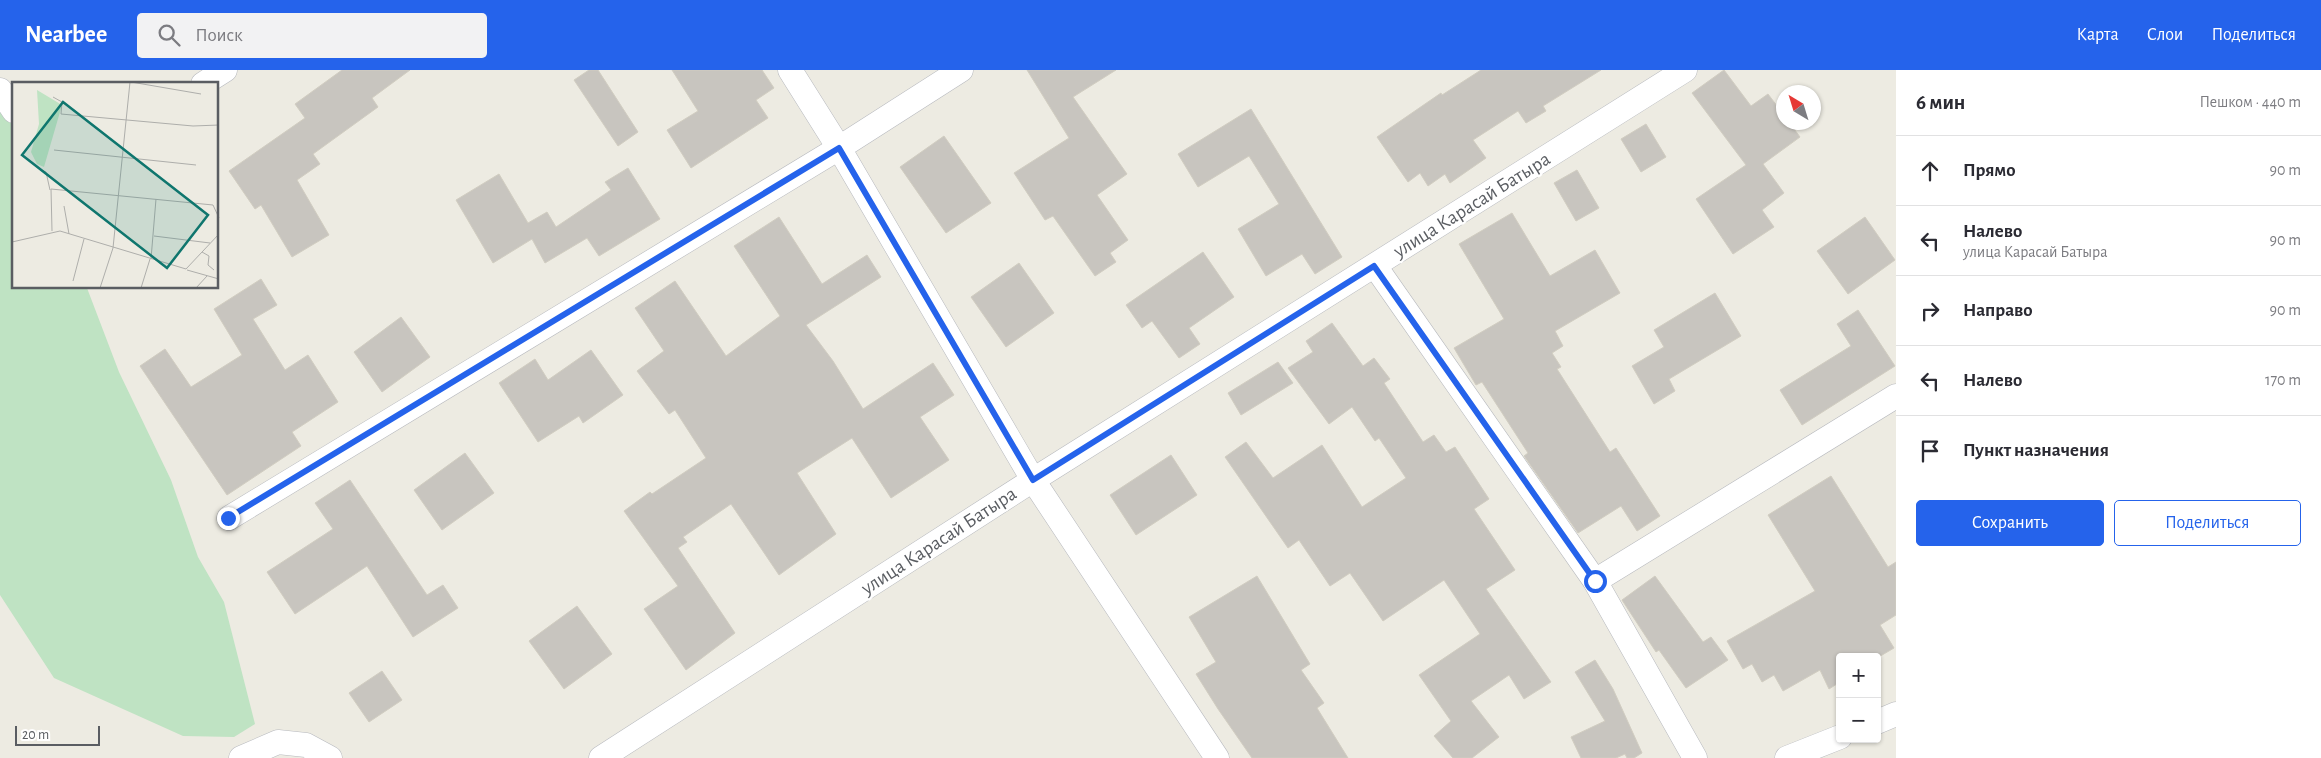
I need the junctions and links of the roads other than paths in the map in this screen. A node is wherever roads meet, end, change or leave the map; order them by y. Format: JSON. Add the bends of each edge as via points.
{"nodes":[{"id":1,"x":225,"y":70,"type":"edge"},
{"id":2,"x":790,"y":70,"type":"edge"},
{"id":3,"x":961,"y":70,"type":"edge"},
{"id":4,"x":1685,"y":70,"type":"edge"},
{"id":5,"x":206,"y":82,"type":"edge"},
{"id":6,"x":0,"y":90,"type":"edge"},
{"id":7,"x":12,"y":108,"type":"edge"},
{"id":8,"x":839,"y":148,"type":"junction"},
{"id":9,"x":1374,"y":266,"type":"junction"},
{"id":10,"x":1896,"y":396,"type":"edge"},
{"id":11,"x":1033,"y":480,"type":"junction"},
{"id":12,"x":228,"y":518,"type":"dead end"},
{"id":13,"x":1595,"y":581,"type":"junction"},
{"id":14,"x":1896,"y":714,"type":"edge"},
{"id":15,"x":1881,"y":720,"type":"edge"},
{"id":16,"x":1836,"y":739,"type":"edge"},
{"id":17,"x":241,"y":758,"type":"edge"},
{"id":18,"x":330,"y":758,"type":"edge"},
{"id":19,"x":601,"y":758,"type":"edge"},
{"id":20,"x":1217,"y":758,"type":"edge"},
{"id":21,"x":1695,"y":758,"type":"edge"},
{"id":22,"x":1787,"y":758,"type":"edge"}],
"edges":[{"from":1,"to":5,"type":"street"},
{"from":2,"to":8,"type":"street"},
{"from":3,"to":8,"type":"street"},
{"from":4,"to":9,"type":"street","name":"улица Карасай Батыра"},
{"from":6,"to":7,"type":"street"},
{"from":8,"to":11,"type":"street"},
{"from":8,"to":12,"type":"street"},
{"from":9,"to":11,"type":"street","name":"улица Карасай Батыра"},
{"from":9,"to":13,"type":"street"},
{"from":10,"to":13,"type":"street"},
{"from":11,"to":19,"type":"street","name":"улица Карасай Батыра"},
{"from":11,"to":20,"type":"street"},
{"from":13,"to":21,"type":"street"},
{"from":14,"to":15,"type":"street"},
{"from":16,"to":22,"type":"street"},
{"from":17,"to":18,"type":"street","via":[[278,742],[306,744]]}]}
